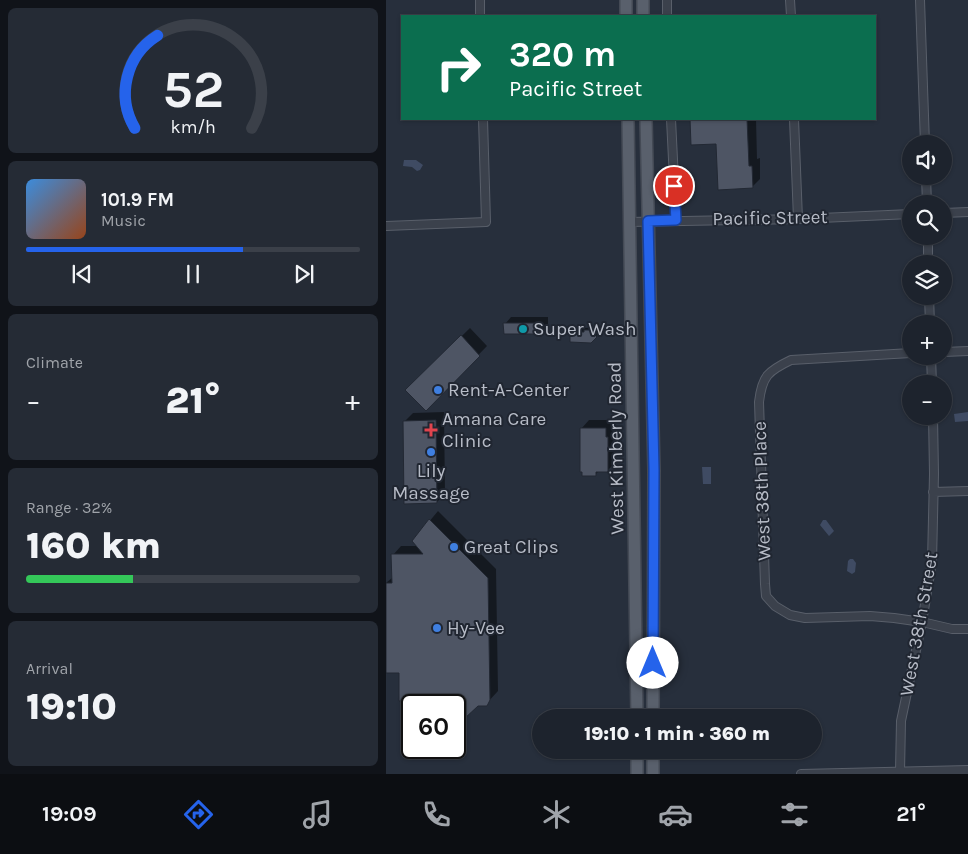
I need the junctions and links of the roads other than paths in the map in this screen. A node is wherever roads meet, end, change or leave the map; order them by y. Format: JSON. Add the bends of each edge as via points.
{"nodes":[{"id":1,"x":480,"y":0,"type":"edge"},
{"id":2,"x":626,"y":0,"type":"edge"},
{"id":3,"x":643,"y":0,"type":"edge"},
{"id":4,"x":667,"y":0,"type":"edge"},
{"id":5,"x":790,"y":0,"type":"edge"},
{"id":6,"x":920,"y":0,"type":"edge"},
{"id":7,"x":480,"y":15,"type":"edge"},
{"id":8,"x":626,"y":15,"type":"edge"},
{"id":9,"x":643,"y":15,"type":"edge"},
{"id":10,"x":667,"y":15,"type":"edge"},
{"id":11,"x":790,"y":15,"type":"edge"},
{"id":12,"x":483,"y":120,"type":"edge"},
{"id":13,"x":628,"y":120,"type":"edge"},
{"id":14,"x":646,"y":120,"type":"edge"},
{"id":15,"x":671,"y":120,"type":"edge"},
{"id":16,"x":794,"y":120,"type":"edge"},
{"id":17,"x":925,"y":135,"type":"edge"},
{"id":18,"x":968,"y":212,"type":"edge"},
{"id":19,"x":952,"y":213,"type":"edge"},
{"id":20,"x":902,"y":214,"type":"edge"},
{"id":21,"x":798,"y":219,"type":"junction"},
{"id":22,"x":676,"y":220,"type":"junction"},
{"id":23,"x":648,"y":221,"type":"junction"},
{"id":24,"x":629,"y":222,"type":"junction"},
{"id":25,"x":386,"y":226,"type":"edge"},
{"id":26,"x":968,"y":351,"type":"edge"},
{"id":27,"x":952,"y":352,"type":"edge"},
{"id":28,"x":902,"y":354,"type":"edge"},
{"id":29,"x":933,"y":425,"type":"edge"},
{"id":30,"x":968,"y":491,"type":"edge"},
{"id":31,"x":933,"y":492,"type":"junction"},
{"id":32,"x":922,"y":622,"type":"junction"},
{"id":33,"x":968,"y":629,"type":"edge"},
{"id":34,"x":637,"y":709,"type":"edge"},
{"id":35,"x":653,"y":709,"type":"edge"},
{"id":36,"x":637,"y":759,"type":"edge"},
{"id":37,"x":653,"y":759,"type":"edge"},
{"id":38,"x":968,"y":770,"type":"edge"},
{"id":39,"x":900,"y":772,"type":"junction"},
{"id":40,"x":637,"y":774,"type":"edge"},
{"id":41,"x":653,"y":774,"type":"edge"},
{"id":42,"x":800,"y":774,"type":"edge"}],
"edges":[{"from":1,"to":7,"type":"street"},
{"from":2,"to":8,"type":"main road"},
{"from":3,"to":9,"type":"main road"},
{"from":4,"to":10,"type":"street"},
{"from":5,"to":11,"type":"street"},
{"from":6,"to":17,"type":"street"},
{"from":12,"to":25,"type":"street","via":[[486,222]]},
{"from":13,"to":24,"type":"main road","name":"West Kimberly Road"},
{"from":14,"to":23,"type":"main road","name":"West Kimberly Road"},
{"from":15,"to":22,"type":"street"},
{"from":16,"to":21,"type":"street"},
{"from":18,"to":19,"type":"street"},
{"from":20,"to":21,"type":"street","name":"Pacific Street"},
{"from":21,"to":22,"type":"street","name":"Pacific Street"},
{"from":22,"to":23,"type":"street","name":"Pacific Street"},
{"from":23,"to":24,"type":"street","name":"Pacific Street"},
{"from":23,"to":35,"type":"main road","name":"West Kimberly Road","via":[[654,480]]},
{"from":24,"to":34,"type":"main road","name":"West Kimberly Road"},
{"from":26,"to":27,"type":"street"},
{"from":28,"to":32,"type":"street","name":"West 38th Place","via":[[791,360],[768,374],[761,384],[764,584],[766,596],[790,615],[805,618],[870,616]]},
{"from":29,"to":31,"type":"street","name":"West 38th Street"},
{"from":30,"to":31,"type":"street"},
{"from":31,"to":32,"type":"street","name":"West 38th Street","via":[[932,562]]},
{"from":32,"to":33,"type":"street"},
{"from":32,"to":39,"type":"street","name":"West 38th Street","via":[[901,721]]},
{"from":36,"to":40,"type":"main road"},
{"from":37,"to":41,"type":"main road"},
{"from":38,"to":39,"type":"street"},
{"from":39,"to":42,"type":"street"}]}
